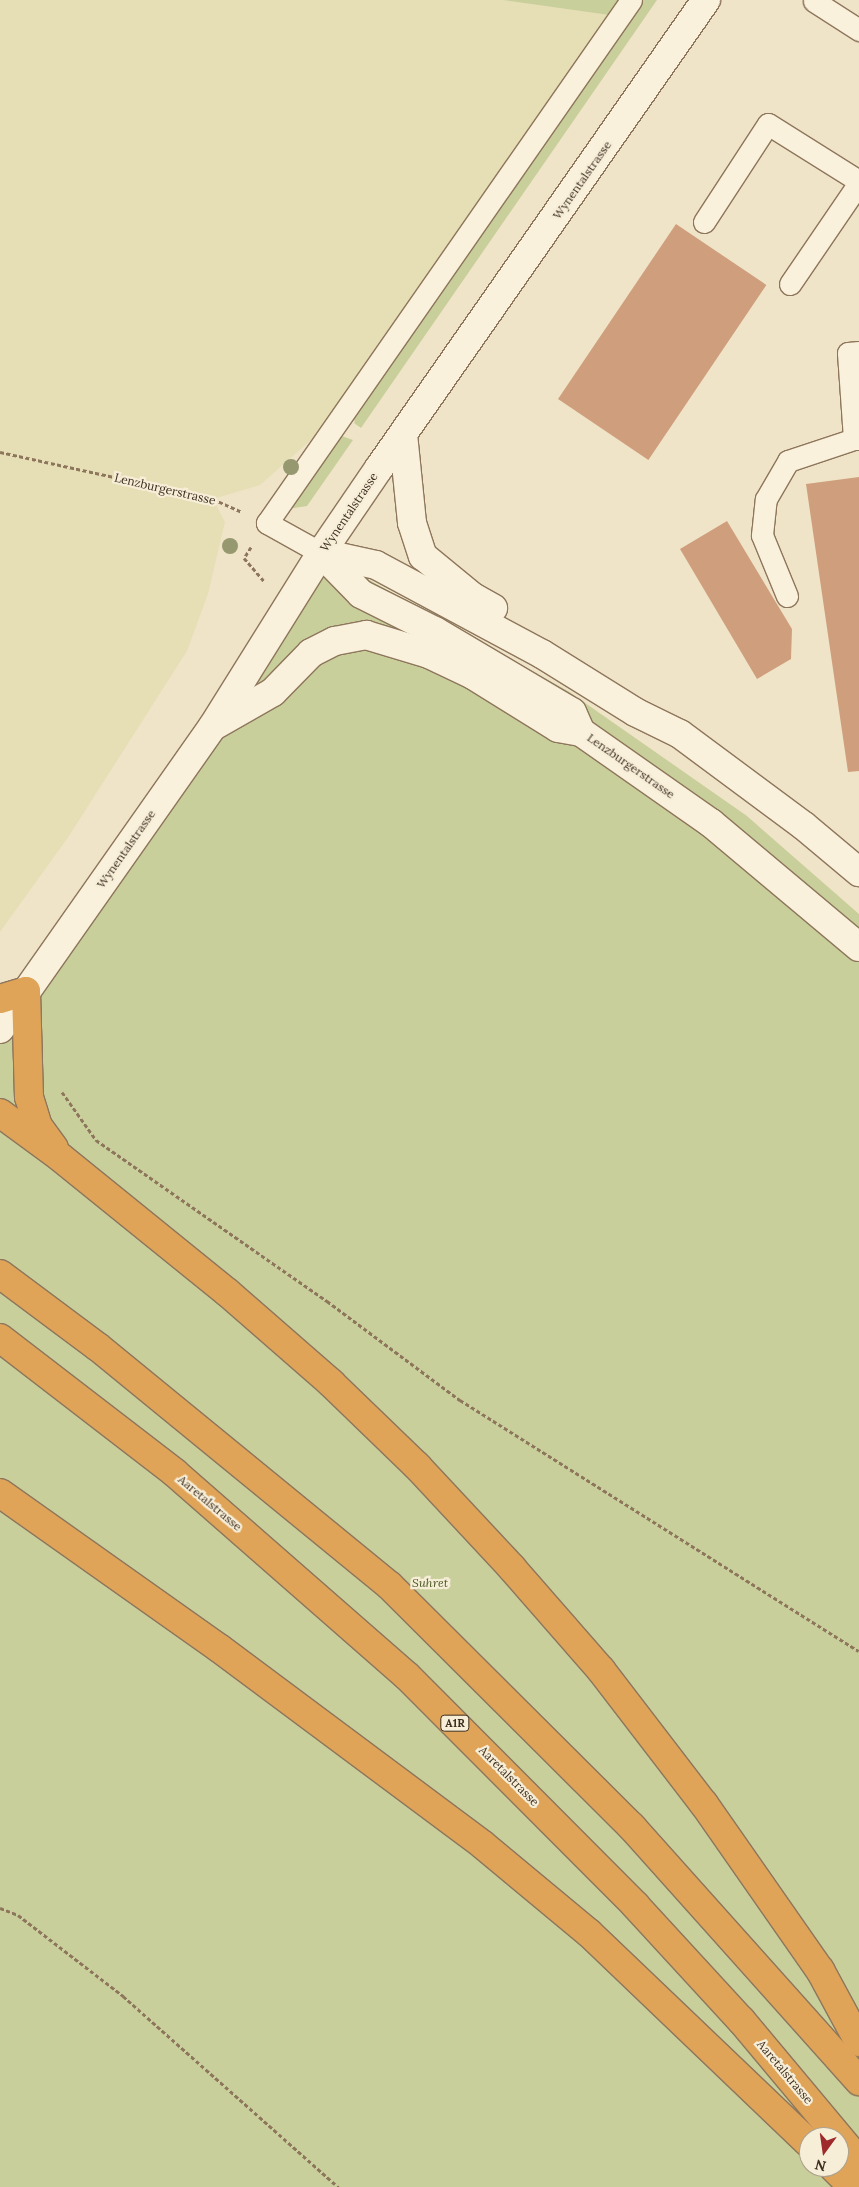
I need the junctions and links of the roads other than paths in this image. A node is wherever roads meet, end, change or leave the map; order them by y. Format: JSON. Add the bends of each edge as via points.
{"nodes":[{"id":1,"x":631,"y":0,"type":"edge"},
{"id":2,"x":706,"y":0,"type":"edge"},
{"id":3,"x":814,"y":2,"type":"dead end"},
{"id":4,"x":859,"y":30,"type":"edge"},
{"id":5,"x":859,"y":182,"type":"edge"},
{"id":6,"x":704,"y":222,"type":"dead end"},
{"id":7,"x":790,"y":284,"type":"dead end"},
{"id":8,"x":859,"y":352,"type":"edge"},
{"id":9,"x":403,"y":434,"type":"junction"},
{"id":10,"x":856,"y":439,"type":"edge"},
{"id":11,"x":321,"y":553,"type":"junction"},
{"id":12,"x":787,"y":596,"type":"dead end"},
{"id":13,"x":213,"y":726,"type":"junction"},
{"id":14,"x":582,"y":732,"type":"junction"},
{"id":15,"x":680,"y":734,"type":"junction"},
{"id":16,"x":859,"y":872,"type":"edge"},
{"id":17,"x":859,"y":947,"type":"edge"},
{"id":18,"x":13,"y":995,"type":"edge"},
{"id":19,"x":0,"y":1029,"type":"edge"},
{"id":20,"x":0,"y":1113,"type":"edge"},
{"id":21,"x":60,"y":1157,"type":"junction"},
{"id":22,"x":0,"y":1274,"type":"edge"},
{"id":23,"x":0,"y":1338,"type":"edge"},
{"id":24,"x":0,"y":1493,"type":"edge"},
{"id":25,"x":859,"y":2042,"type":"edge"},
{"id":26,"x":859,"y":2081,"type":"edge"},
{"id":27,"x":799,"y":2133,"type":"edge"},
{"id":28,"x":859,"y":2161,"type":"edge"},
{"id":29,"x":843,"y":2177,"type":"edge"},
{"id":30,"x":853,"y":2187,"type":"edge"}],
"edges":[{"from":1,"to":11,"type":"lane","name":"Lenzburgerstrasse","via":[[267,523]]},
{"from":2,"to":9,"type":"main road","name":"Wynentalstrasse"},
{"from":3,"to":4,"type":"lane"},
{"from":5,"to":6,"type":"lane","via":[[768,124]]},
{"from":5,"to":7,"type":"lane"},
{"from":8,"to":10,"type":"lane","via":[[848,353]]},
{"from":9,"to":11,"type":"main road","name":"Wynentalstrasse"},
{"from":9,"to":15,"type":"main road","via":[[412,523],[423,556],[473,597],[540,634],[651,704]]},
{"from":10,"to":12,"type":"lane","via":[[788,461],[766,499],[762,535]]},
{"from":11,"to":13,"type":"main road","name":"Wynentalstrasse"},
{"from":11,"to":14,"type":"main road","name":"Lenzburgerstrasse","via":[[362,594],[521,680],[572,712]]},
{"from":11,"to":15,"type":"main road","name":"Lenzburgerstrasse","via":[[376,565],[542,654],[635,712]]},
{"from":13,"to":14,"type":"main road","via":[[274,692],[311,653],[335,641],[366,636],[408,645],[429,654],[472,675],[558,728]]},
{"from":13,"to":18,"type":"main road","name":"Wynentalstrasse"},
{"from":14,"to":17,"type":"main road","name":"Lenzburgerstrasse","via":[[711,823]]},
{"from":15,"to":16,"type":"main road","name":"Lenzburgerstrasse","via":[[804,826]]},
{"from":18,"to":19,"type":"main road","name":"Wynentalstrasse"},
{"from":18,"to":21,"type":"highway","via":[[28,1062],[29,1097],[38,1126]]},
{"from":20,"to":21,"type":"highway"},
{"from":21,"to":25,"type":"highway","via":[[228,1293],[331,1383],[417,1466],[512,1568],[601,1670],[704,1804],[820,1970]]},
{"from":22,"to":26,"type":"highway","via":[[98,1347],[390,1586],[632,1827]]},
{"from":23,"to":28,"type":"highway","name":"Aaretalstrasse","number":"A1R","via":[[175,1473],[407,1676],[636,1906],[741,2020]]},
{"from":24,"to":27,"type":"highway","via":[[227,1654],[483,1844],[596,1940]]},
{"from":29,"to":30,"type":"highway"}]}
